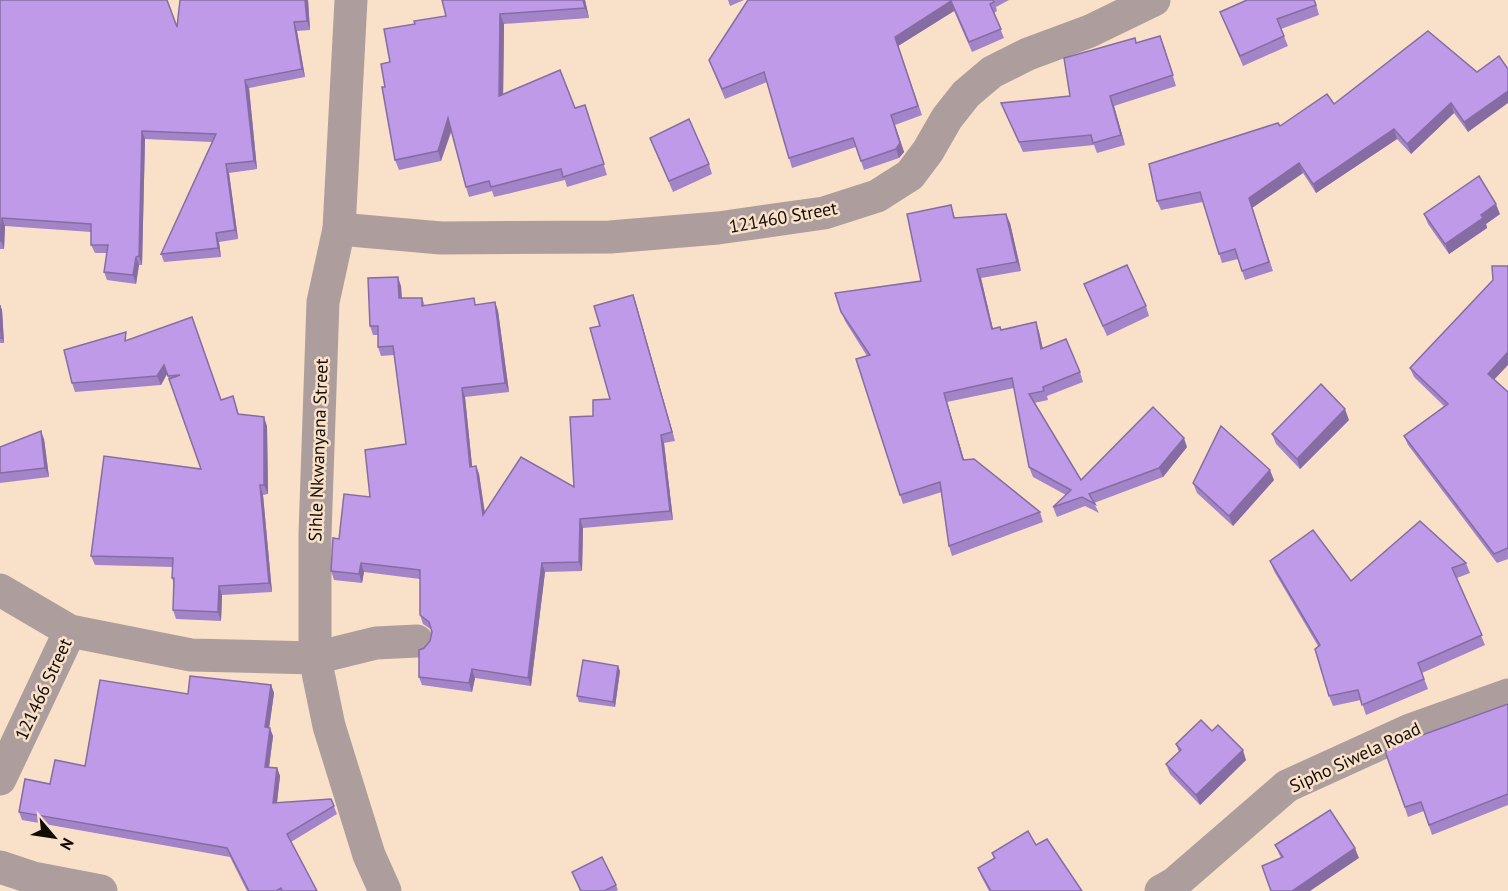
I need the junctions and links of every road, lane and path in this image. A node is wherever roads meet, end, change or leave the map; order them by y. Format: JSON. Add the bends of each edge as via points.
{"nodes":[{"id":1,"x":351,"y":0,"type":"edge"},
{"id":2,"x":1155,"y":0,"type":"edge"},
{"id":3,"x":339,"y":229,"type":"junction"},
{"id":4,"x":0,"y":590,"type":"edge"},
{"id":5,"x":70,"y":631,"type":"junction"},
{"id":6,"x":417,"y":641,"type":"dead end"},
{"id":7,"x":315,"y":658,"type":"junction"},
{"id":8,"x":1508,"y":695,"type":"edge"},
{"id":9,"x":0,"y":779,"type":"edge"},
{"id":10,"x":0,"y":867,"type":"edge"},
{"id":11,"x":101,"y":891,"type":"edge"},
{"id":12,"x":385,"y":891,"type":"edge"},
{"id":13,"x":1161,"y":891,"type":"edge"}],
"edges":[{"from":1,"to":3,"type":"street","name":"Sihle Nkwanyana Street"},
{"from":2,"to":3,"type":"street","name":"121460 Street","via":[[992,72],[966,94],[947,118],[910,176],[877,196],[824,213],[718,228],[610,237],[441,238]]},
{"from":3,"to":7,"type":"street","name":"Sihle Nkwanyana Street","via":[[323,312]]},
{"from":4,"to":5,"type":"street"},
{"from":5,"to":7,"type":"street","via":[[191,655]]},
{"from":5,"to":9,"type":"street","name":"121466 Street"},
{"from":6,"to":7,"type":"street","via":[[376,643]]},
{"from":7,"to":12,"type":"street","name":"Sihle Nkwanyana Street","via":[[329,726],[369,855]]},
{"from":8,"to":13,"type":"street","name":"Sipho Siwela Road","via":[[1410,730],[1287,786]]},
{"from":10,"to":11,"type":"street","via":[[33,878]]}]}
